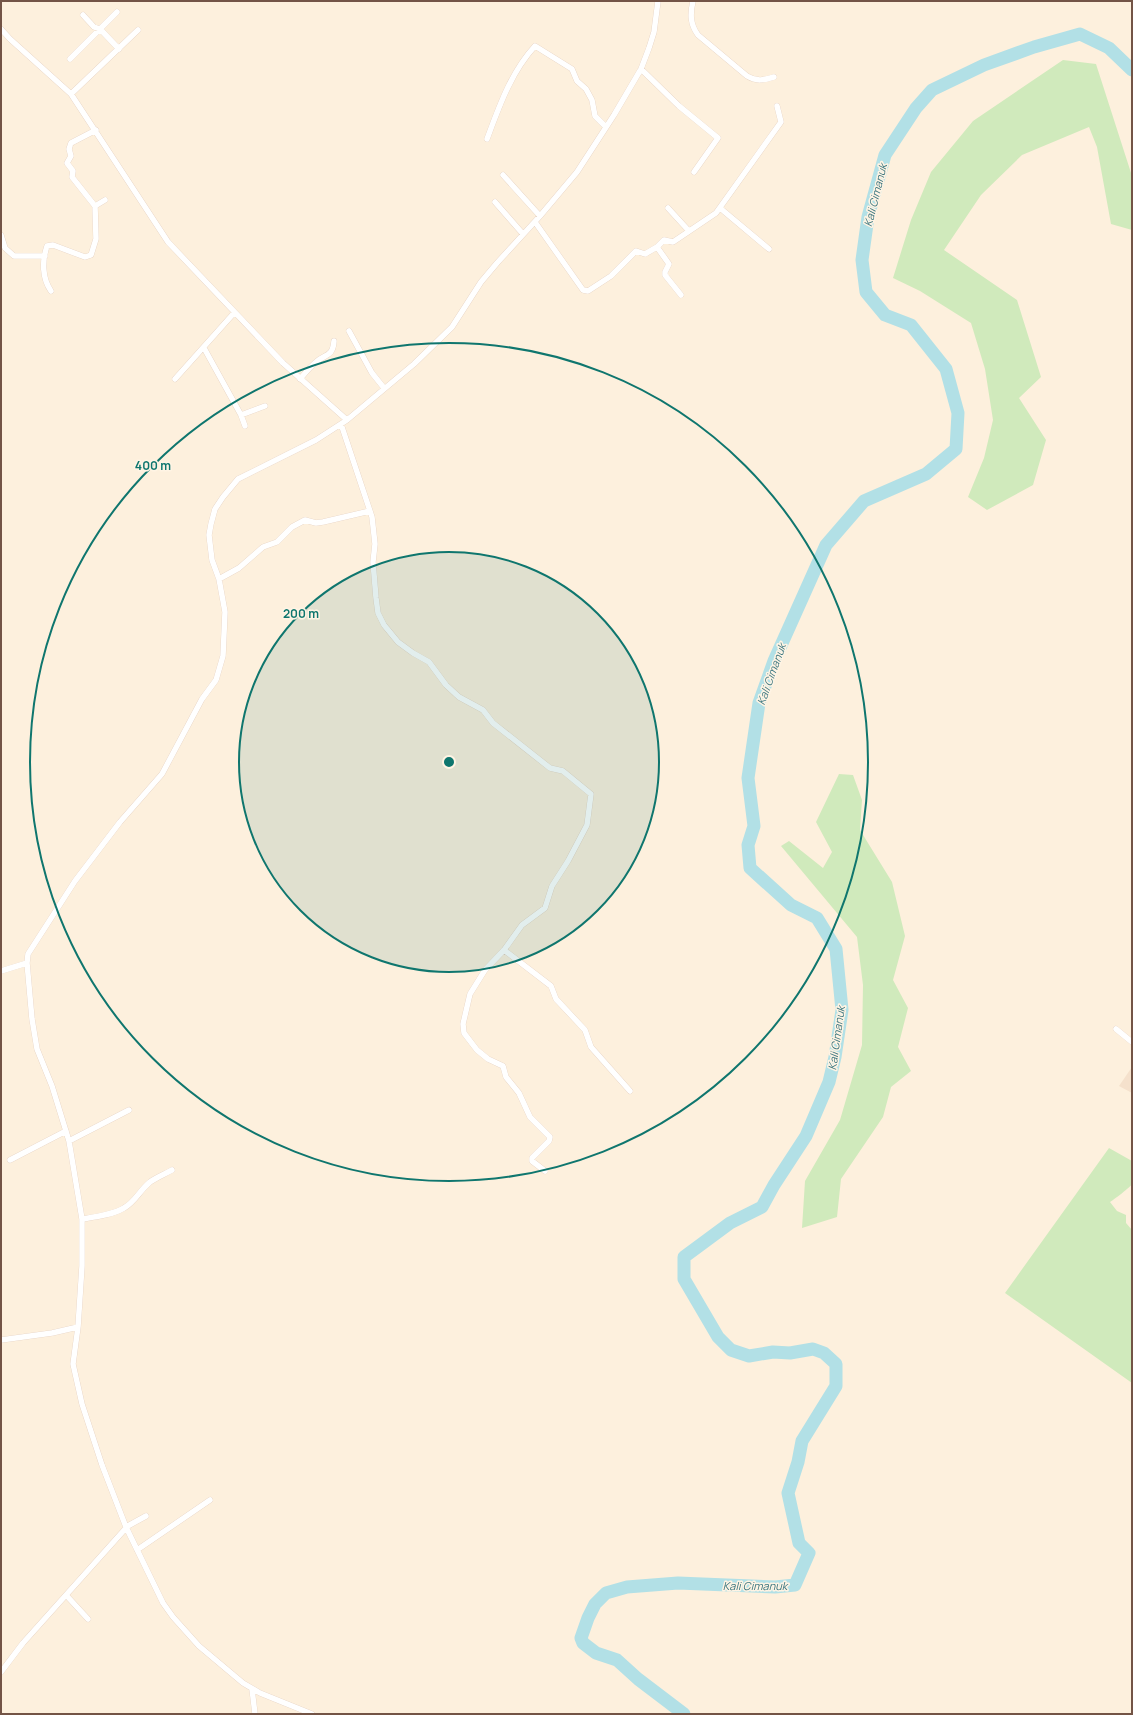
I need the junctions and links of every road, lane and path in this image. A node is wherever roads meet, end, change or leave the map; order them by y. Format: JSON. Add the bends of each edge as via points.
{"nodes":[{"id":1,"x":658,"y":1,"type":"edge"},
{"id":2,"x":693,"y":1,"type":"edge"},
{"id":3,"x":117,"y":12,"type":"dead end"},
{"id":4,"x":83,"y":15,"type":"dead end"},
{"id":5,"x":1,"y":28,"type":"edge"},
{"id":6,"x":100,"y":29,"type":"junction"},
{"id":7,"x":138,"y":30,"type":"dead end"},
{"id":8,"x":119,"y":49,"type":"junction"},
{"id":9,"x":70,"y":59,"type":"dead end"},
{"id":10,"x":641,"y":69,"type":"junction"},
{"id":11,"x":774,"y":77,"type":"dead end"},
{"id":12,"x":72,"y":94,"type":"junction"},
{"id":13,"x":777,"y":106,"type":"dead end"},
{"id":14,"x":606,"y":128,"type":"junction"},
{"id":15,"x":96,"y":130,"type":"junction"},
{"id":16,"x":488,"y":139,"type":"dead end"},
{"id":17,"x":694,"y":172,"type":"dead end"},
{"id":18,"x":503,"y":175,"type":"dead end"},
{"id":19,"x":105,"y":200,"type":"dead end"},
{"id":20,"x":495,"y":202,"type":"dead end"},
{"id":21,"x":95,"y":206,"type":"junction"},
{"id":22,"x":668,"y":208,"type":"dead end"},
{"id":23,"x":720,"y":208,"type":"junction"},
{"id":24,"x":540,"y":216,"type":"junction"},
{"id":25,"x":535,"y":222,"type":"junction"},
{"id":26,"x":689,"y":231,"type":"junction"},
{"id":27,"x":1,"y":234,"type":"edge"},
{"id":28,"x":523,"y":234,"type":"junction"},
{"id":29,"x":657,"y":247,"type":"junction"},
{"id":30,"x":769,"y":249,"type":"dead end"},
{"id":31,"x":45,"y":256,"type":"junction"},
{"id":32,"x":51,"y":291,"type":"dead end"},
{"id":33,"x":681,"y":295,"type":"dead end"},
{"id":34,"x":234,"y":313,"type":"junction"},
{"id":35,"x":349,"y":331,"type":"dead end"},
{"id":36,"x":334,"y":341,"type":"dead end"},
{"id":37,"x":204,"y":348,"type":"junction"},
{"id":38,"x":175,"y":379,"type":"dead end"},
{"id":39,"x":300,"y":379,"type":"junction"},
{"id":40,"x":384,"y":388,"type":"junction"},
{"id":41,"x":265,"y":406,"type":"dead end"},
{"id":42,"x":241,"y":415,"type":"junction"},
{"id":43,"x":347,"y":420,"type":"junction"},
{"id":44,"x":341,"y":424,"type":"junction"},
{"id":45,"x":245,"y":426,"type":"dead end"},
{"id":46,"x":370,"y":511,"type":"junction"},
{"id":47,"x":219,"y":579,"type":"junction"},
{"id":48,"x":504,"y":950,"type":"junction"},
{"id":49,"x":27,"y":963,"type":"junction"},
{"id":50,"x":1,"y":971,"type":"edge"},
{"id":51,"x":1116,"y":1028,"type":"dead end"},
{"id":52,"x":1132,"y":1042,"type":"edge"},
{"id":53,"x":630,"y":1091,"type":"dead end"},
{"id":54,"x":129,"y":1110,"type":"dead end"},
{"id":55,"x":66,"y":1131,"type":"junction"},
{"id":56,"x":69,"y":1141,"type":"junction"},
{"id":57,"x":10,"y":1160,"type":"dead end"},
{"id":58,"x":172,"y":1170,"type":"dead end"},
{"id":59,"x":545,"y":1171,"type":"dead end"},
{"id":60,"x":82,"y":1219,"type":"junction"},
{"id":61,"x":78,"y":1327,"type":"junction"},
{"id":62,"x":1,"y":1340,"type":"edge"},
{"id":63,"x":210,"y":1500,"type":"dead end"},
{"id":64,"x":146,"y":1516,"type":"dead end"},
{"id":65,"x":125,"y":1526,"type":"junction"},
{"id":66,"x":137,"y":1550,"type":"junction"},
{"id":67,"x":66,"y":1595,"type":"junction"},
{"id":68,"x":88,"y":1619,"type":"dead end"},
{"id":69,"x":1,"y":1672,"type":"edge"},
{"id":70,"x":252,"y":1689,"type":"junction"},
{"id":71,"x":255,"y":1714,"type":"edge"},
{"id":72,"x":312,"y":1714,"type":"edge"}],
"edges":[{"from":1,"to":10,"type":"street","via":[[654,32]]},
{"from":2,"to":11,"type":"street","via":[[692,27],[698,35],[754,80]]},
{"from":3,"to":6,"type":"street"},
{"from":4,"to":6,"type":"street","via":[[94,27]]},
{"from":5,"to":12,"type":"street"},
{"from":6,"to":8,"type":"street"},
{"from":6,"to":9,"type":"street"},
{"from":7,"to":8,"type":"street"},
{"from":8,"to":12,"type":"street"},
{"from":10,"to":14,"type":"street"},
{"from":10,"to":17,"type":"street","via":[[679,106],[718,138]]},
{"from":12,"to":15,"type":"street"},
{"from":13,"to":23,"type":"street","via":[[781,122]]},
{"from":14,"to":16,"type":"street","via":[[595,116],[592,100],[586,89],[577,81],[572,69],[535,46],[504,94]]},
{"from":14,"to":24,"type":"street","via":[[577,172]]},
{"from":15,"to":21,"type":"street","via":[[71,143],[71,156],[67,163],[73,171],[72,176]]},
{"from":15,"to":34,"type":"street","via":[[168,242]]},
{"from":18,"to":24,"type":"street"},
{"from":19,"to":21,"type":"street"},
{"from":20,"to":28,"type":"street"},
{"from":21,"to":31,"type":"street","via":[[96,239],[91,255],[79,256],[51,244],[47,246]]},
{"from":22,"to":26,"type":"street"},
{"from":23,"to":26,"type":"street","via":[[713,216]]},
{"from":23,"to":30,"type":"street"},
{"from":24,"to":25,"type":"street"},
{"from":25,"to":28,"type":"street"},
{"from":25,"to":29,"type":"street","via":[[586,292],[611,276],[636,251],[646,254]]},
{"from":26,"to":29,"type":"street","via":[[672,242],[664,240]]},
{"from":27,"to":31,"type":"street","via":[[4,248],[14,256]]},
{"from":28,"to":40,"type":"street","via":[[481,282],[452,327],[414,364]]},
{"from":29,"to":33,"type":"street","via":[[669,264],[664,272],[665,276]]},
{"from":31,"to":32,"type":"street","via":[[44,277]]},
{"from":34,"to":37,"type":"street"},
{"from":34,"to":39,"type":"street"},
{"from":35,"to":40,"type":"street"},
{"from":36,"to":39,"type":"street","via":[[330,354],[317,361]]},
{"from":37,"to":38,"type":"street"},
{"from":37,"to":42,"type":"street"},
{"from":39,"to":43,"type":"street"},
{"from":40,"to":43,"type":"street"},
{"from":41,"to":42,"type":"street"},
{"from":42,"to":45,"type":"street"},
{"from":43,"to":44,"type":"street"},
{"from":44,"to":46,"type":"street"},
{"from":44,"to":47,"type":"street","via":[[316,440],[238,479],[230,487],[215,509],[210,524],[210,545]]},
{"from":46,"to":47,"type":"street","via":[[316,523],[305,520],[292,527],[277,542],[263,547],[239,568]]},
{"from":46,"to":48,"type":"street","via":[[374,536],[376,598],[378,613],[384,625],[398,642],[429,662],[453,692],[465,702],[486,712],[491,720],[550,768],[563,772],[590,792],[587,825],[552,886],[547,905],[522,925]]},
{"from":47,"to":49,"type":"street","via":[[224,612],[224,645],[216,680],[202,699],[162,774],[120,822],[75,880],[28,954]]},
{"from":48,"to":53,"type":"street","via":[[550,986],[556,999],[585,1030],[591,1047]]},
{"from":48,"to":59,"type":"street","via":[[485,970],[470,994],[464,1018],[464,1033],[477,1050],[503,1066],[506,1077],[518,1093],[530,1117],[550,1136],[549,1141],[532,1158],[532,1161]]},
{"from":49,"to":50,"type":"street"},
{"from":49,"to":55,"type":"street","via":[[37,1049],[55,1092]]},
{"from":51,"to":52,"type":"street"},
{"from":54,"to":56,"type":"street"},
{"from":55,"to":56,"type":"street"},
{"from":55,"to":57,"type":"street"},
{"from":56,"to":60,"type":"street"},
{"from":58,"to":60,"type":"street","via":[[151,1181],[134,1201],[123,1209]]},
{"from":60,"to":61,"type":"street"},
{"from":61,"to":62,"type":"street"},
{"from":61,"to":65,"type":"street","via":[[73,1364],[75,1378]]},
{"from":63,"to":66,"type":"street"},
{"from":64,"to":65,"type":"street"},
{"from":65,"to":66,"type":"street"},
{"from":65,"to":67,"type":"street"},
{"from":66,"to":70,"type":"street","via":[[163,1603],[173,1617],[199,1646]]},
{"from":67,"to":68,"type":"street"},
{"from":67,"to":69,"type":"street"},
{"from":70,"to":71,"type":"street"},
{"from":70,"to":72,"type":"street"}]}
